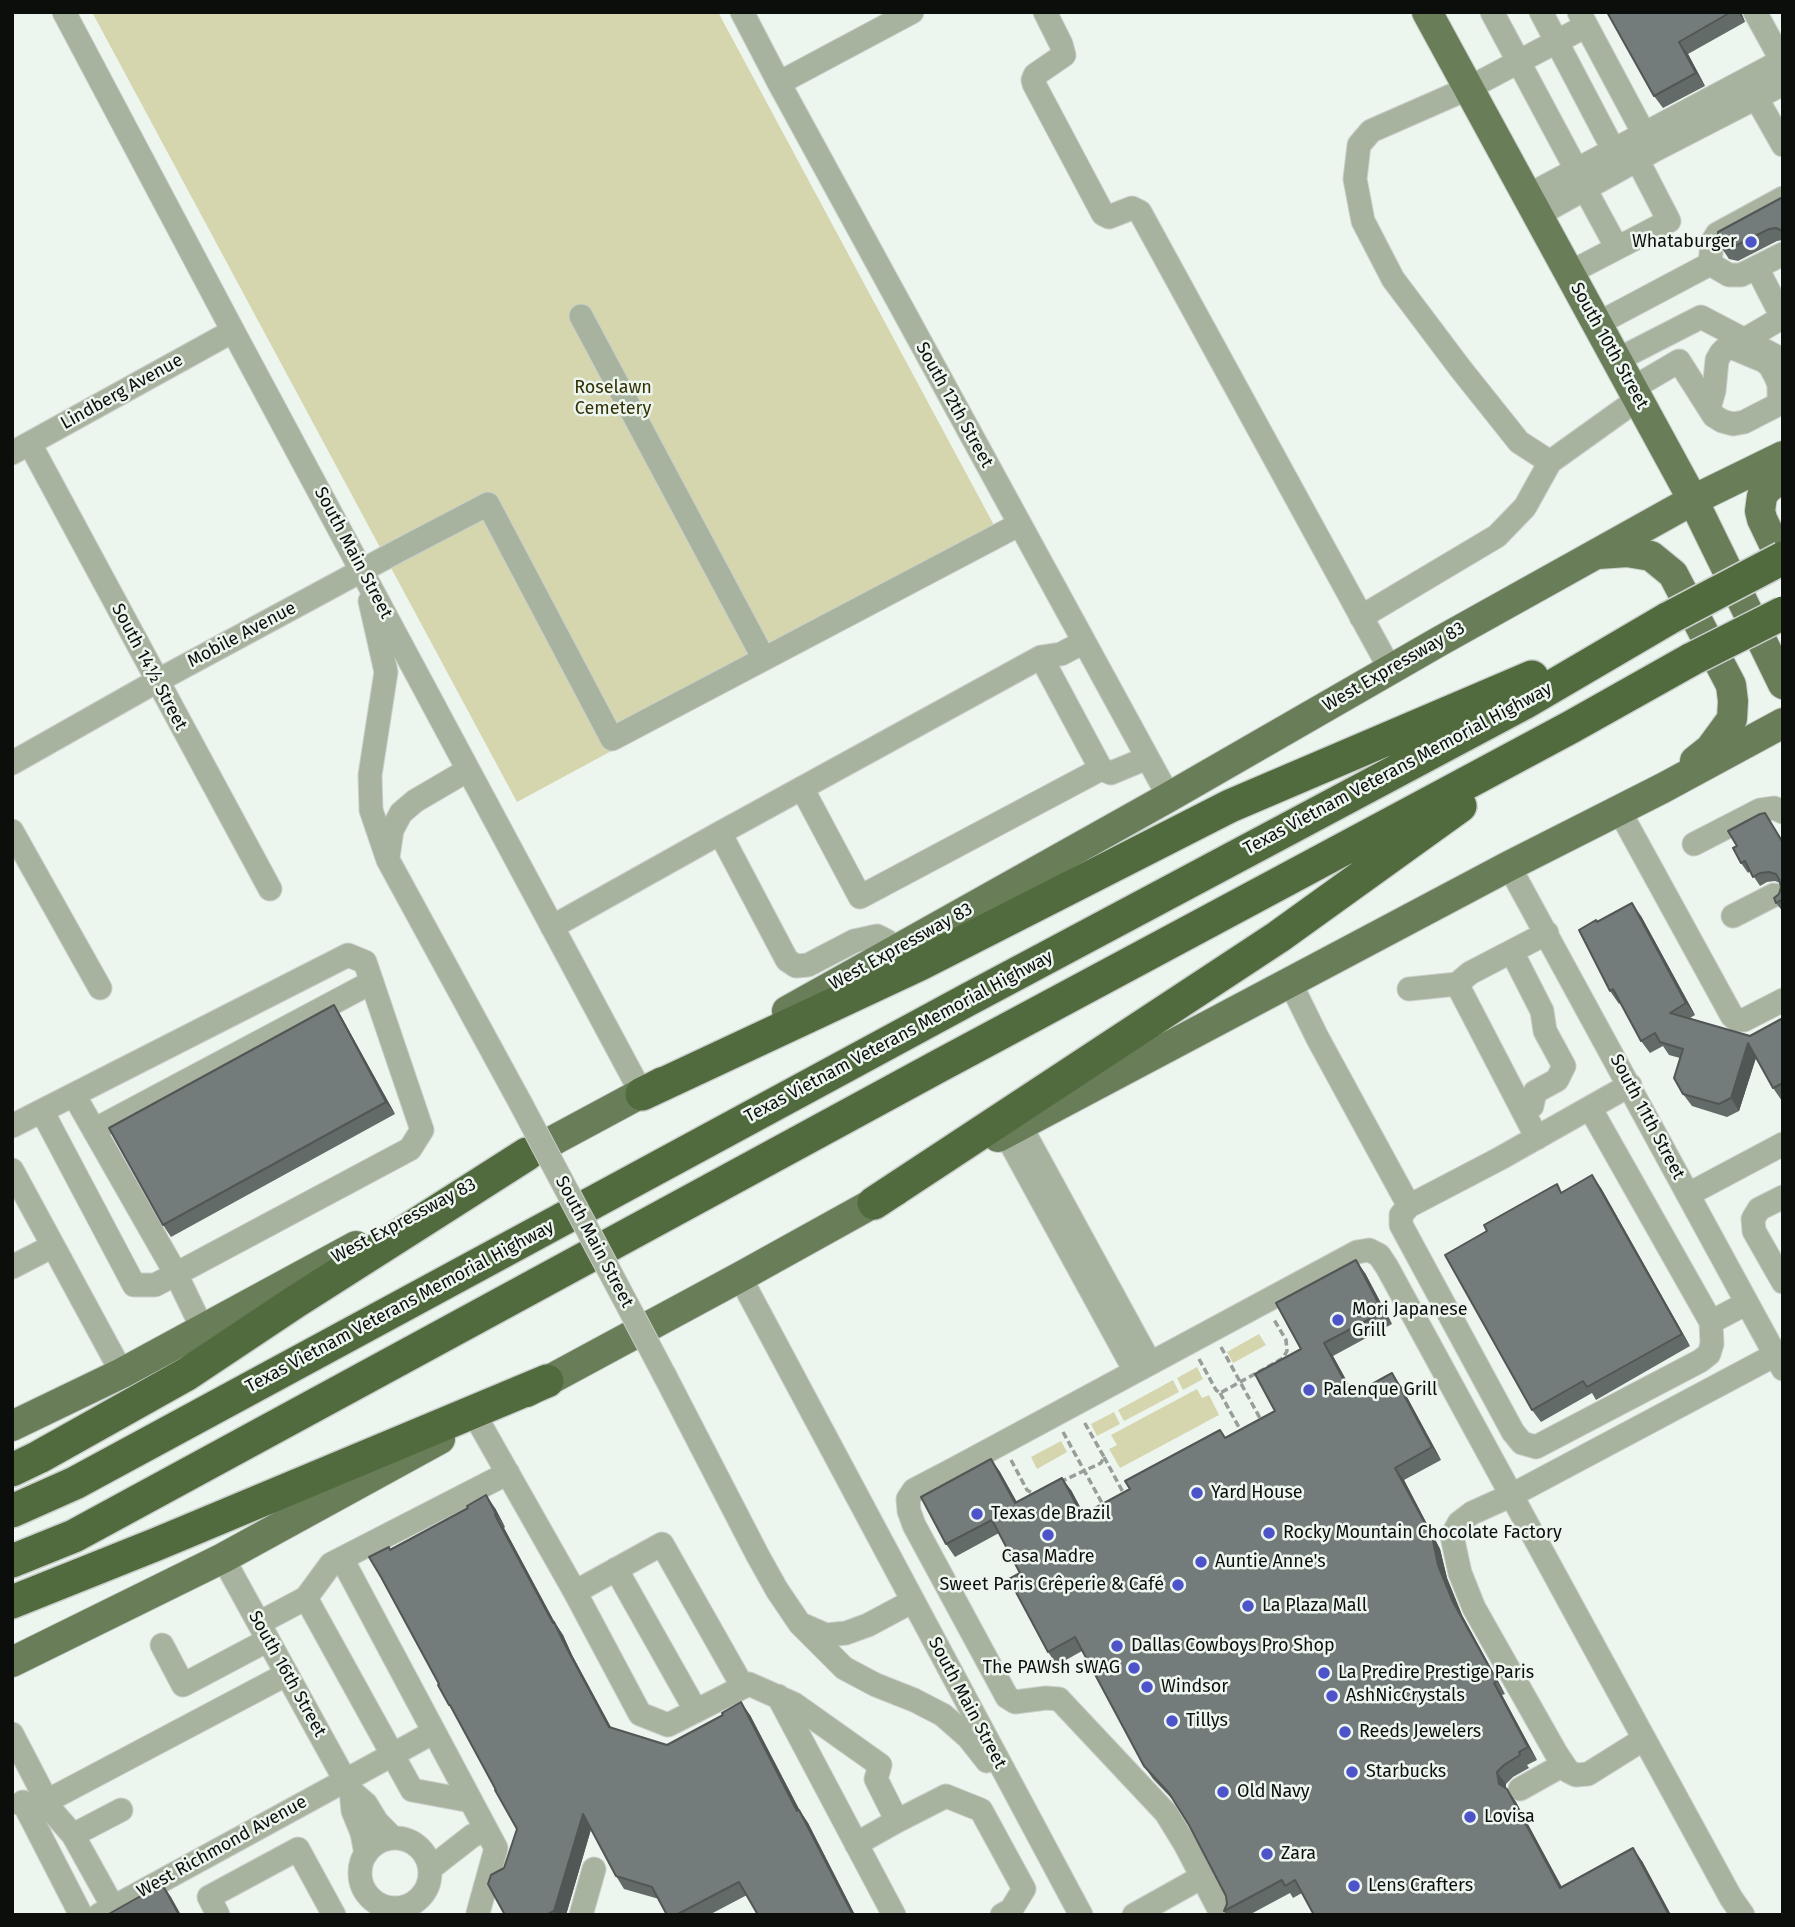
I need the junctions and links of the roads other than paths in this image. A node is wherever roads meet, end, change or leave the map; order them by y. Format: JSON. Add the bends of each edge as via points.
{"nodes":[{"id":1,"x":64,"y":12,"type":"edge"},
{"id":2,"x":742,"y":12,"type":"edge"},
{"id":3,"x":912,"y":12,"type":"edge"},
{"id":4,"x":1045,"y":12,"type":"edge"},
{"id":5,"x":1427,"y":12,"type":"edge"},
{"id":6,"x":1492,"y":12,"type":"edge"},
{"id":7,"x":1541,"y":12,"type":"edge"},
{"id":8,"x":1755,"y":12,"type":"edge"},
{"id":9,"x":1583,"y":19,"type":"edge"},
{"id":10,"x":1556,"y":41,"type":"junction"},
{"id":11,"x":1519,"y":61,"type":"junction"},
{"id":12,"x":1782,"y":61,"type":"edge"},
{"id":13,"x":779,"y":83,"type":"junction"},
{"id":14,"x":1783,"y":84,"type":"edge"},
{"id":15,"x":1469,"y":88,"type":"junction"},
{"id":16,"x":1751,"y":88,"type":"junction"},
{"id":17,"x":1783,"y":145,"type":"edge"},
{"id":18,"x":1645,"y":148,"type":"junction"},
{"id":19,"x":1606,"y":161,"type":"junction"},
{"id":20,"x":1581,"y":179,"type":"junction"},
{"id":21,"x":1783,"y":198,"type":"edge"},
{"id":22,"x":1532,"y":205,"type":"junction"},
{"id":23,"x":1617,"y":247,"type":"junction"},
{"id":24,"x":1783,"y":254,"type":"edge"},
{"id":25,"x":1710,"y":264,"type":"junction"},
{"id":26,"x":1757,"y":268,"type":"junction"},
{"id":27,"x":1570,"y":273,"type":"junction"},
{"id":28,"x":581,"y":316,"type":"dead end"},
{"id":29,"x":1597,"y":324,"type":"junction"},
{"id":30,"x":233,"y":331,"type":"junction"},
{"id":31,"x":1744,"y":340,"type":"junction"},
{"id":32,"x":1617,"y":360,"type":"junction"},
{"id":33,"x":1783,"y":360,"type":"edge"},
{"id":34,"x":1635,"y":393,"type":"junction"},
{"id":35,"x":1781,"y":402,"type":"edge"},
{"id":36,"x":1709,"y":408,"type":"junction"},
{"id":37,"x":21,"y":448,"type":"edge"},
{"id":38,"x":1783,"y":456,"type":"edge"},
{"id":39,"x":1550,"y":462,"type":"junction"},
{"id":40,"x":1783,"y":476,"type":"edge"},
{"id":41,"x":1693,"y":500,"type":"junction"},
{"id":42,"x":1020,"y":524,"type":"junction"},
{"id":43,"x":1595,"y":555,"type":"junction"},
{"id":44,"x":1783,"y":558,"type":"edge"},
{"id":45,"x":1783,"y":563,"type":"edge"},
{"id":46,"x":363,"y":570,"type":"junction"},
{"id":47,"x":1783,"y":613,"type":"edge"},
{"id":48,"x":1361,"y":617,"type":"junction"},
{"id":49,"x":1669,"y":618,"type":"junction"},
{"id":50,"x":1084,"y":642,"type":"junction"},
{"id":51,"x":1041,"y":657,"type":"junction"},
{"id":52,"x":765,"y":659,"type":"junction"},
{"id":53,"x":1390,"y":669,"type":"junction"},
{"id":54,"x":157,"y":681,"type":"junction"},
{"id":55,"x":1783,"y":684,"type":"edge"},
{"id":56,"x":1783,"y":723,"type":"edge"},
{"id":57,"x":1571,"y":727,"type":"junction"},
{"id":58,"x":1147,"y":758,"type":"junction"},
{"id":59,"x":12,"y":762,"type":"edge"},
{"id":60,"x":1101,"y":769,"type":"junction"},
{"id":61,"x":468,"y":770,"type":"junction"},
{"id":62,"x":802,"y":788,"type":"junction"},
{"id":63,"x":1663,"y":788,"type":"junction"},
{"id":64,"x":1169,"y":797,"type":"junction"},
{"id":65,"x":1619,"y":810,"type":"junction"},
{"id":66,"x":1783,"y":812,"type":"edge"},
{"id":67,"x":12,"y":831,"type":"edge"},
{"id":68,"x":720,"y":833,"type":"junction"},
{"id":69,"x":1694,"y":844,"type":"dead end"},
{"id":70,"x":388,"y":860,"type":"junction"},
{"id":71,"x":1509,"y":866,"type":"junction"},
{"id":72,"x":270,"y":889,"type":"dead end"},
{"id":73,"x":1774,"y":895,"type":"edge"},
{"id":74,"x":1732,"y":916,"type":"dead end"},
{"id":75,"x":552,"y":927,"type":"junction"},
{"id":76,"x":1547,"y":933,"type":"junction"},
{"id":77,"x":894,"y":951,"type":"junction"},
{"id":78,"x":1512,"y":952,"type":"junction"},
{"id":79,"x":372,"y":982,"type":"junction"},
{"id":80,"x":1290,"y":982,"type":"junction"},
{"id":81,"x":1457,"y":984,"type":"junction"},
{"id":82,"x":100,"y":988,"type":"dead end"},
{"id":83,"x":1409,"y":989,"type":"dead end"},
{"id":84,"x":1783,"y":1000,"type":"edge"},
{"id":85,"x":1630,"y":1086,"type":"junction"},
{"id":86,"x":642,"y":1094,"type":"junction"},
{"id":87,"x":74,"y":1095,"type":"junction"},
{"id":88,"x":1528,"y":1108,"type":"junction"},
{"id":89,"x":1590,"y":1108,"type":"junction"},
{"id":90,"x":42,"y":1111,"type":"junction"},
{"id":91,"x":12,"y":1126,"type":"edge"},
{"id":92,"x":1012,"y":1129,"type":"junction"},
{"id":93,"x":94,"y":1130,"type":"junction"},
{"id":94,"x":1537,"y":1138,"type":"junction"},
{"id":95,"x":1783,"y":1144,"type":"edge"},
{"id":96,"x":527,"y":1154,"type":"junction"},
{"id":97,"x":12,"y":1170,"type":"edge"},
{"id":98,"x":1689,"y":1194,"type":"junction"},
{"id":99,"x":1783,"y":1197,"type":"edge"},
{"id":100,"x":874,"y":1203,"type":"junction"},
{"id":101,"x":1409,"y":1206,"type":"junction"},
{"id":102,"x":53,"y":1246,"type":"junction"},
{"id":103,"x":12,"y":1267,"type":"edge"},
{"id":104,"x":176,"y":1274,"type":"junction"},
{"id":105,"x":740,"y":1278,"type":"junction"},
{"id":106,"x":1783,"y":1282,"type":"edge"},
{"id":107,"x":1747,"y":1303,"type":"junction"},
{"id":108,"x":1711,"y":1322,"type":"junction"},
{"id":109,"x":203,"y":1329,"type":"junction"},
{"id":110,"x":1778,"y":1354,"type":"edge"},
{"id":111,"x":1142,"y":1367,"type":"junction"},
{"id":112,"x":121,"y":1373,"type":"junction"},
{"id":113,"x":547,"y":1381,"type":"junction"},
{"id":114,"x":477,"y":1419,"type":"junction"},
{"id":115,"x":12,"y":1426,"type":"edge"},
{"id":116,"x":12,"y":1470,"type":"edge"},
{"id":117,"x":508,"y":1473,"type":"junction"},
{"id":118,"x":1512,"y":1495,"type":"junction"},
{"id":119,"x":12,"y":1511,"type":"edge"},
{"id":120,"x":223,"y":1558,"type":"junction"},
{"id":121,"x":342,"y":1559,"type":"junction"},
{"id":122,"x":12,"y":1561,"type":"edge"},
{"id":123,"x":616,"y":1569,"type":"junction"},
{"id":124,"x":575,"y":1592,"type":"junction"},
{"id":125,"x":306,"y":1598,"type":"junction"},
{"id":126,"x":913,"y":1601,"type":"junction"},
{"id":127,"x":12,"y":1602,"type":"edge"},
{"id":128,"x":800,"y":1624,"type":"junction"},
{"id":129,"x":263,"y":1632,"type":"junction"},
{"id":130,"x":162,"y":1644,"type":"dead end"},
{"id":131,"x":12,"y":1662,"type":"edge"},
{"id":132,"x":286,"y":1674,"type":"junction"},
{"id":133,"x":743,"y":1687,"type":"junction"},
{"id":134,"x":778,"y":1696,"type":"junction"},
{"id":135,"x":695,"y":1711,"type":"junction"},
{"id":136,"x":434,"y":1732,"type":"junction"},
{"id":137,"x":12,"y":1734,"type":"edge"},
{"id":138,"x":1644,"y":1739,"type":"junction"},
{"id":139,"x":392,"y":1755,"type":"junction"},
{"id":140,"x":1563,"y":1765,"type":"junction"},
{"id":141,"x":348,"y":1785,"type":"junction"},
{"id":142,"x":1520,"y":1789,"type":"dead end"},
{"id":143,"x":471,"y":1801,"type":"junction"},
{"id":144,"x":1022,"y":1805,"type":"junction"},
{"id":145,"x":29,"y":1807,"type":"edge"},
{"id":146,"x":121,"y":1810,"type":"dead end"},
{"id":147,"x":897,"y":1821,"type":"junction"},
{"id":148,"x":479,"y":1832,"type":"junction"},
{"id":149,"x":73,"y":1835,"type":"junction"},
{"id":150,"x":393,"y":1838,"type":"junction"},
{"id":151,"x":856,"y":1844,"type":"junction"},
{"id":152,"x":366,"y":1853,"type":"junction"},
{"id":153,"x":426,"y":1858,"type":"junction"},
{"id":154,"x":191,"y":1864,"type":"junction"},
{"id":155,"x":594,"y":1869,"type":"dead end"},
{"id":156,"x":1202,"y":1877,"type":"junction"},
{"id":157,"x":365,"y":1890,"type":"junction"},
{"id":158,"x":425,"y":1905,"type":"edge"},
{"id":159,"x":214,"y":1906,"type":"edge"},
{"id":160,"x":333,"y":1910,"type":"edge"},
{"id":161,"x":106,"y":1911,"type":"edge"},
{"id":162,"x":397,"y":1912,"type":"edge"},
{"id":163,"x":81,"y":1915,"type":"edge"},
{"id":164,"x":479,"y":1915,"type":"edge"},
{"id":165,"x":581,"y":1915,"type":"edge"},
{"id":166,"x":894,"y":1915,"type":"edge"},
{"id":167,"x":1002,"y":1915,"type":"edge"},
{"id":168,"x":1081,"y":1915,"type":"edge"},
{"id":169,"x":1135,"y":1915,"type":"edge"},
{"id":170,"x":1222,"y":1915,"type":"edge"},
{"id":171,"x":1743,"y":1915,"type":"edge"}],
"edges":[{"from":1,"to":30,"type":"street","name":"South Main Street"},
{"from":2,"to":13,"type":"street","name":"South 12th Street"},
{"from":3,"to":13,"type":"street"},
{"from":4,"to":48,"type":"street","via":[[1064,55],[1035,75],[1034,84],[1103,214],[1109,217],[1132,208],[1140,212]]},
{"from":5,"to":15,"type":"main road","name":"South 10th Street"},
{"from":6,"to":11,"type":"street"},
{"from":7,"to":10,"type":"street"},
{"from":8,"to":12,"type":"street"},
{"from":9,"to":10,"type":"street"},
{"from":9,"to":18,"type":"street"},
{"from":10,"to":11,"type":"street"},
{"from":10,"to":19,"type":"street"},
{"from":11,"to":15,"type":"street"},
{"from":11,"to":20,"type":"street"},
{"from":12,"to":16,"type":"street"},
{"from":13,"to":42,"type":"street","name":"South 12th Street"},
{"from":14,"to":16,"type":"street"},
{"from":15,"to":22,"type":"main road","name":"South 10th Street"},
{"from":15,"to":39,"type":"street","via":[[1371,131],[1359,145],[1356,179],[1363,221],[1392,279],[1460,368],[1519,442]]},
{"from":16,"to":17,"type":"street"},
{"from":16,"to":18,"type":"street"},
{"from":18,"to":19,"type":"street"},
{"from":18,"to":23,"type":"street","via":[[1669,220]]},
{"from":19,"to":20,"type":"street"},
{"from":20,"to":22,"type":"street"},
{"from":20,"to":23,"type":"street"},
{"from":21,"to":25,"type":"street","via":[[1717,234]]},
{"from":22,"to":27,"type":"main road","name":"South 10th Street"},
{"from":23,"to":27,"type":"street"},
{"from":24,"to":26,"type":"street"},
{"from":25,"to":26,"type":"street","via":[[1729,275]]},
{"from":25,"to":29,"type":"street"},
{"from":26,"to":31,"type":"street","via":[[1781,315]]},
{"from":27,"to":29,"type":"main road","name":"South 10th Street"},
{"from":28,"to":52,"type":"street"},
{"from":29,"to":32,"type":"main road","name":"South 10th Street"},
{"from":30,"to":37,"type":"street","name":"Lindberg Avenue"},
{"from":30,"to":46,"type":"street","name":"South Main Street"},
{"from":31,"to":32,"type":"street","via":[[1702,317]]},
{"from":31,"to":33,"type":"street"},
{"from":32,"to":34,"type":"main road","name":"South 10th Street"},
{"from":34,"to":36,"type":"street","via":[[1679,361]]},
{"from":34,"to":39,"type":"street"},
{"from":34,"to":41,"type":"main road","name":"South 10th Street"},
{"from":35,"to":36,"type":"street","via":[[1733,424],[1714,416]]},
{"from":35,"to":36,"type":"street","via":[[1770,366],[1733,348],[1725,349],[1717,360]]},
{"from":37,"to":54,"type":"street","name":"South 14½ Street"},
{"from":38,"to":41,"type":"main road","name":"West Expressway 83"},
{"from":39,"to":48,"type":"street","via":[[1525,507],[1497,536]]},
{"from":40,"to":45,"type":"main road","via":[[1760,502],[1762,519]]},
{"from":41,"to":43,"type":"main road","name":"West Expressway 83"},
{"from":41,"to":55,"type":"main road","name":"South 10th Street"},
{"from":42,"to":50,"type":"street","name":"South 12th Street"},
{"from":42,"to":52,"type":"street"},
{"from":43,"to":53,"type":"main road","name":"West Expressway 83"},
{"from":43,"to":63,"type":"main road","via":[[1627,552],[1651,556],[1663,565],[1673,575],[1731,685],[1732,719],[1710,749]]},
{"from":44,"to":49,"type":"highway","name":"Texas Vietnam Veterans Memorial Highway","bridge":true},
{"from":46,"to":52,"type":"street","name":"Mobile Avenue","via":[[488,504],[612,739]]},
{"from":46,"to":54,"type":"street","name":"Mobile Avenue"},
{"from":46,"to":61,"type":"street","name":"South Main Street"},
{"from":46,"to":70,"type":"street","name":"South Main Street","via":[[386,672],[370,787],[371,810]]},
{"from":47,"to":57,"type":"highway","bridge":true},
{"from":48,"to":53,"type":"street"},
{"from":49,"to":86,"type":"highway","via":[[1230,806],[920,964]]},
{"from":49,"to":119,"type":"highway","name":"Texas Vietnam Veterans Memorial Highway","via":[[1512,709],[75,1483]]},
{"from":50,"to":51,"type":"street","via":[[1061,654]]},
{"from":50,"to":58,"type":"street","name":"South 12th Street"},
{"from":51,"to":60,"type":"street"},
{"from":51,"to":62,"type":"street"},
{"from":53,"to":64,"type":"main road","name":"West Expressway 83"},
{"from":54,"to":59,"type":"street","name":"Mobile Avenue"},
{"from":54,"to":72,"type":"street","name":"South 14½ Street"},
{"from":56,"to":63,"type":"main road"},
{"from":57,"to":100,"type":"highway","via":[[1278,937]]},
{"from":57,"to":122,"type":"highway","via":[[74,1535]]},
{"from":58,"to":60,"type":"street","via":[[1111,773]]},
{"from":58,"to":64,"type":"street","name":"South 12th Street"},
{"from":60,"to":62,"type":"street","via":[[860,897]]},
{"from":61,"to":70,"type":"street","via":[[401,813],[392,830]]},
{"from":61,"to":75,"type":"street","name":"South Main Street"},
{"from":62,"to":68,"type":"street"},
{"from":63,"to":65,"type":"main road"},
{"from":64,"to":77,"type":"main road","name":"West Expressway 83"},
{"from":65,"to":71,"type":"main road"},
{"from":65,"to":84,"type":"street","via":[[1732,1016],[1744,1020]]},
{"from":66,"to":69,"type":"street","via":[[1760,810]]},
{"from":67,"to":82,"type":"street"},
{"from":68,"to":75,"type":"street"},
{"from":68,"to":77,"type":"street","via":[[787,960],[796,966],[808,965],[854,941],[877,936]]},
{"from":70,"to":128,"type":"street","name":"South Main Street","bridge":true,"via":[[758,1556]]},
{"from":71,"to":76,"type":"street","name":"South 11th Street"},
{"from":71,"to":80,"type":"main road"},
{"from":73,"to":74,"type":"street"},
{"from":75,"to":86,"type":"street","name":"South Main Street"},
{"from":76,"to":78,"type":"street"},
{"from":76,"to":85,"type":"street","name":"South 11th Street"},
{"from":77,"to":86,"type":"main road","name":"West Expressway 83"},
{"from":78,"to":81,"type":"street"},
{"from":78,"to":88,"type":"street","via":[[1542,1011],[1557,1024],[1576,1060],[1573,1083]]},
{"from":79,"to":87,"type":"street","via":[[365,962],[348,955]]},
{"from":79,"to":93,"type":"street"},
{"from":79,"to":104,"type":"street","via":[[422,1130],[410,1149]]},
{"from":80,"to":92,"type":"main road"},
{"from":80,"to":101,"type":"street"},
{"from":81,"to":83,"type":"street"},
{"from":81,"to":88,"type":"street"},
{"from":85,"to":89,"type":"street"},
{"from":85,"to":98,"type":"street","name":"South 11th Street"},
{"from":86,"to":96,"type":"main road","name":"West Expressway 83"},
{"from":87,"to":90,"type":"street"},
{"from":87,"to":93,"type":"street"},
{"from":88,"to":94,"type":"street"},
{"from":89,"to":94,"type":"street"},
{"from":89,"to":108,"type":"street"},
{"from":90,"to":91,"type":"street"},
{"from":90,"to":104,"type":"street","via":[[134,1285],[155,1285]]},
{"from":92,"to":100,"type":"main road"},
{"from":92,"to":111,"type":"street"},
{"from":93,"to":104,"type":"street"},
{"from":94,"to":101,"type":"street"},
{"from":95,"to":98,"type":"street"},
{"from":96,"to":109,"type":"main road","name":"West Expressway 83"},
{"from":96,"to":116,"type":"highway","via":[[187,1374]]},
{"from":97,"to":102,"type":"street"},
{"from":98,"to":107,"type":"street","name":"South 11th Street"},
{"from":99,"to":106,"type":"street","via":[[1759,1209],[1753,1219],[1754,1231]]},
{"from":100,"to":105,"type":"main road"},
{"from":101,"to":108,"type":"street","via":[[1401,1215],[1401,1225],[1522,1443],[1536,1447],[1700,1361],[1712,1344]]},
{"from":102,"to":103,"type":"street"},
{"from":102,"to":112,"type":"street"},
{"from":104,"to":109,"type":"street"},
{"from":105,"to":113,"type":"main road"},
{"from":105,"to":126,"type":"street","name":"South Main Street"},
{"from":107,"to":108,"type":"street"},
{"from":107,"to":110,"type":"street","name":"South 11th Street"},
{"from":109,"to":112,"type":"main road","name":"West Expressway 83"},
{"from":110,"to":118,"type":"street"},
{"from":111,"to":118,"type":"street","via":[[1357,1252],[1369,1250],[1387,1267]]},
{"from":111,"to":156,"type":"street","via":[[914,1490],[908,1499],[909,1511],[1007,1697],[1015,1702],[1059,1699],[1166,1812]]},
{"from":112,"to":115,"type":"main road","name":"West Expressway 83"},
{"from":113,"to":114,"type":"main road"},
{"from":113,"to":127,"type":"highway"},
{"from":114,"to":117,"type":"street"},
{"from":114,"to":120,"type":"main road"},
{"from":117,"to":121,"type":"street"},
{"from":117,"to":124,"type":"street"},
{"from":118,"to":138,"type":"street"},
{"from":118,"to":140,"type":"street","via":[[1472,1513],[1458,1523],[1452,1536],[1474,1608]]},
{"from":120,"to":129,"type":"street","name":"South 16th Street"},
{"from":120,"to":131,"type":"main road"},
{"from":121,"to":125,"type":"street","via":[[331,1564]]},
{"from":121,"to":136,"type":"street"},
{"from":123,"to":124,"type":"street"},
{"from":123,"to":133,"type":"street","via":[[662,1544]]},
{"from":123,"to":135,"type":"street"},
{"from":124,"to":135,"type":"street","via":[[640,1714],[668,1726]]},
{"from":125,"to":129,"type":"street"},
{"from":125,"to":139,"type":"street"},
{"from":126,"to":128,"type":"street","via":[[846,1633],[826,1635]]},
{"from":126,"to":144,"type":"street","name":"South Main Street"},
{"from":128,"to":144,"type":"street","name":"South Main Street","via":[[844,1668],[943,1715],[968,1737]]},
{"from":129,"to":130,"type":"street","via":[[183,1685]]},
{"from":129,"to":132,"type":"street","name":"South 16th Street"},
{"from":132,"to":141,"type":"street","name":"South 16th Street"},
{"from":132,"to":145,"type":"street"},
{"from":133,"to":134,"type":"street","via":[[750,1684]]},
{"from":133,"to":135,"type":"street"},
{"from":134,"to":147,"type":"street","via":[[880,1766],[876,1779]]},
{"from":134,"to":151,"type":"street"},
{"from":136,"to":139,"type":"street","name":"West Richmond Avenue"},
{"from":136,"to":143,"type":"street"},
{"from":137,"to":145,"type":"street"},
{"from":138,"to":140,"type":"street","via":[[1588,1774],[1576,1775]]},
{"from":138,"to":171,"type":"street"},
{"from":139,"to":141,"type":"street","name":"West Richmond Avenue"},
{"from":139,"to":143,"type":"street","via":[[412,1790]]},
{"from":140,"to":142,"type":"street"},
{"from":141,"to":150,"type":"street"},
{"from":141,"to":152,"type":"street"},
{"from":141,"to":154,"type":"street","name":"West Richmond Avenue"},
{"from":143,"to":148,"type":"street"},
{"from":144,"to":168,"type":"street","name":"South Main Street"},
{"from":145,"to":149,"type":"street","via":[[52,1811]]},
{"from":145,"to":163,"type":"street"},
{"from":146,"to":149,"type":"street"},
{"from":147,"to":151,"type":"street"},
{"from":147,"to":167,"type":"street","via":[[946,1796],[981,1810],[1024,1889],[1011,1910]]},
{"from":148,"to":153,"type":"street"},
{"from":148,"to":164,"type":"street","via":[[496,1848]]},
{"from":149,"to":161,"type":"street"},
{"from":150,"to":152,"type":"street"},
{"from":150,"to":153,"type":"street","via":[[411,1841]]},
{"from":151,"to":166,"type":"street"},
{"from":152,"to":157,"type":"street","via":[[360,1868]]},
{"from":153,"to":158,"type":"street","via":[[430,1880]]},
{"from":154,"to":159,"type":"street"},
{"from":154,"to":161,"type":"street","name":"West Richmond Avenue"},
{"from":155,"to":165,"type":"street"},
{"from":156,"to":169,"type":"street"},
{"from":156,"to":170,"type":"street"},
{"from":157,"to":160,"type":"street","via":[[342,1896]]},
{"from":157,"to":162,"type":"street","via":[[377,1904]]},
{"from":158,"to":162,"type":"street"},
{"from":159,"to":160,"type":"street","via":[[298,1849]]}]}
